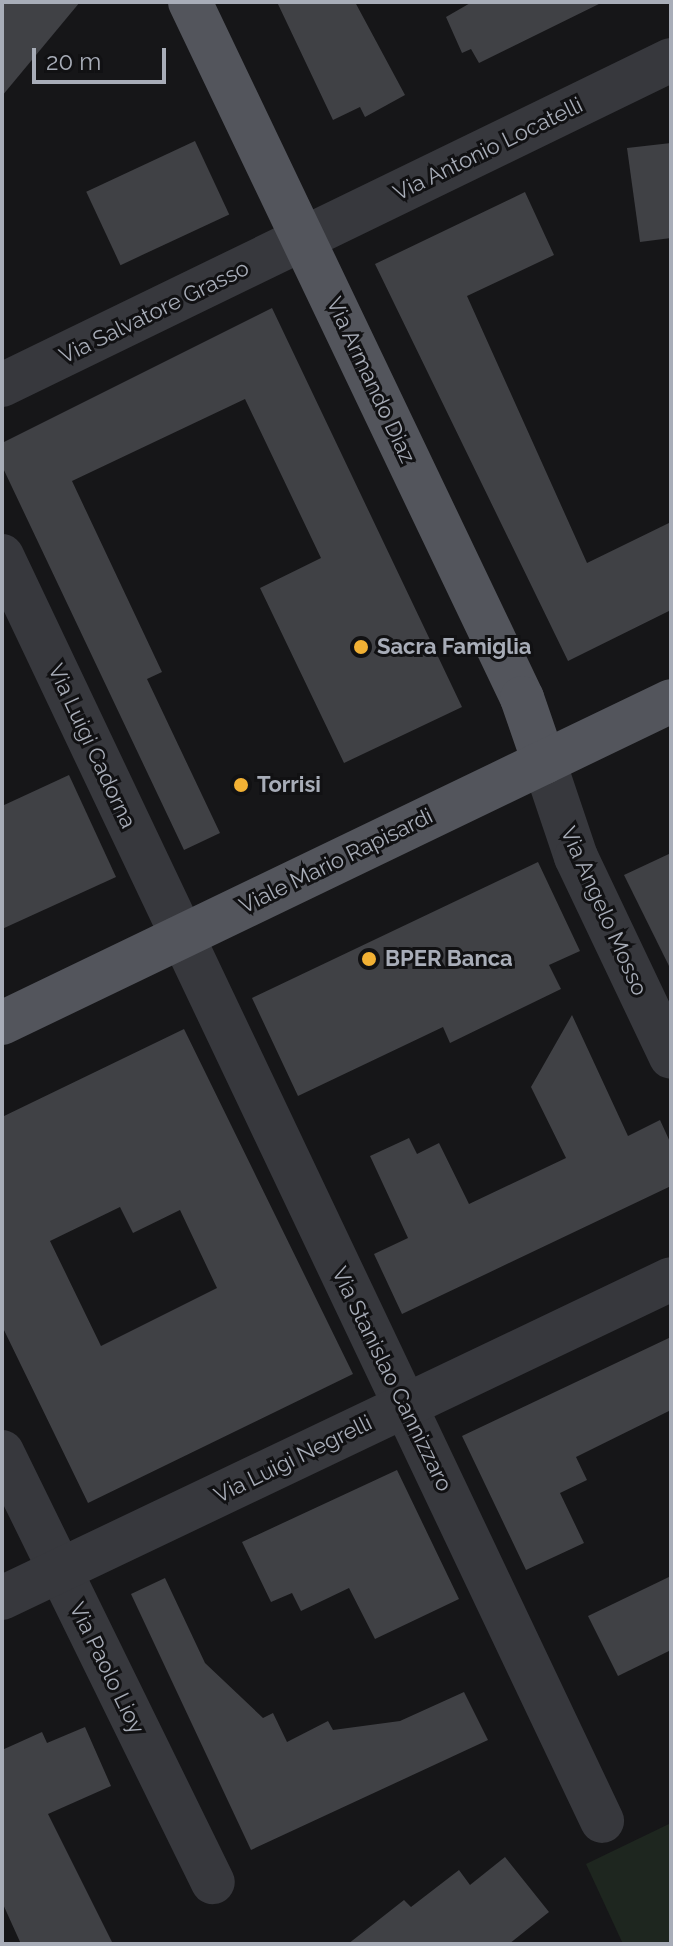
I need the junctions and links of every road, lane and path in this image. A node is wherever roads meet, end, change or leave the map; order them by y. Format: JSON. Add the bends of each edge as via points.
{"nodes":[{"id":1,"x":190,"y":2,"type":"edge"},
{"id":2,"x":671,"y":60,"type":"edge"},
{"id":3,"x":305,"y":239,"type":"junction"},
{"id":4,"x":2,"y":385,"type":"edge"},
{"id":5,"x":2,"y":556,"type":"edge"},
{"id":6,"x":671,"y":701,"type":"edge"},
{"id":7,"x":544,"y":762,"type":"junction"},
{"id":8,"x":181,"y":936,"type":"junction"},
{"id":9,"x":2,"y":1023,"type":"edge"},
{"id":10,"x":671,"y":1057,"type":"edge"},
{"id":11,"x":671,"y":1279,"type":"edge"},
{"id":12,"x":403,"y":1407,"type":"junction"},
{"id":13,"x":2,"y":1452,"type":"edge"},
{"id":14,"x":59,"y":1570,"type":"junction"},
{"id":15,"x":2,"y":1598,"type":"edge"},
{"id":16,"x":602,"y":1821,"type":"dead end"},
{"id":17,"x":213,"y":1882,"type":"dead end"}],
"edges":[{"from":1,"to":3,"type":"main road","name":"Via Armando Diaz"},
{"from":2,"to":3,"type":"street","name":"Via Antonio Locatelli"},
{"from":3,"to":4,"type":"street","name":"Via Salvatore Grasso"},
{"from":3,"to":7,"type":"main road","name":"Via Armando Diaz","via":[[522,698]]},
{"from":5,"to":8,"type":"street","name":"Via Luigi Cadorna"},
{"from":6,"to":7,"type":"main road","name":"Viale Mario Rapisardi"},
{"from":7,"to":8,"type":"main road","name":"Viale Mario Rapisardi"},
{"from":7,"to":10,"type":"street","name":"Via Angelo Mosso","via":[[576,857]]},
{"from":8,"to":9,"type":"main road","name":"Viale Mario Rapisardi"},
{"from":8,"to":12,"type":"street","name":"Via Stanislao Cannizzaro"},
{"from":11,"to":12,"type":"street","name":"Via Luigi Negrelli"},
{"from":12,"to":14,"type":"street","name":"Via Luigi Negrelli"},
{"from":12,"to":16,"type":"street","name":"Via Stanislao Cannizzaro"},
{"from":13,"to":14,"type":"street","name":"Via Paolo Lioy"},
{"from":14,"to":15,"type":"street","name":"Via Luigi Negrelli"},
{"from":14,"to":17,"type":"street","name":"Via Paolo Lioy"}]}
